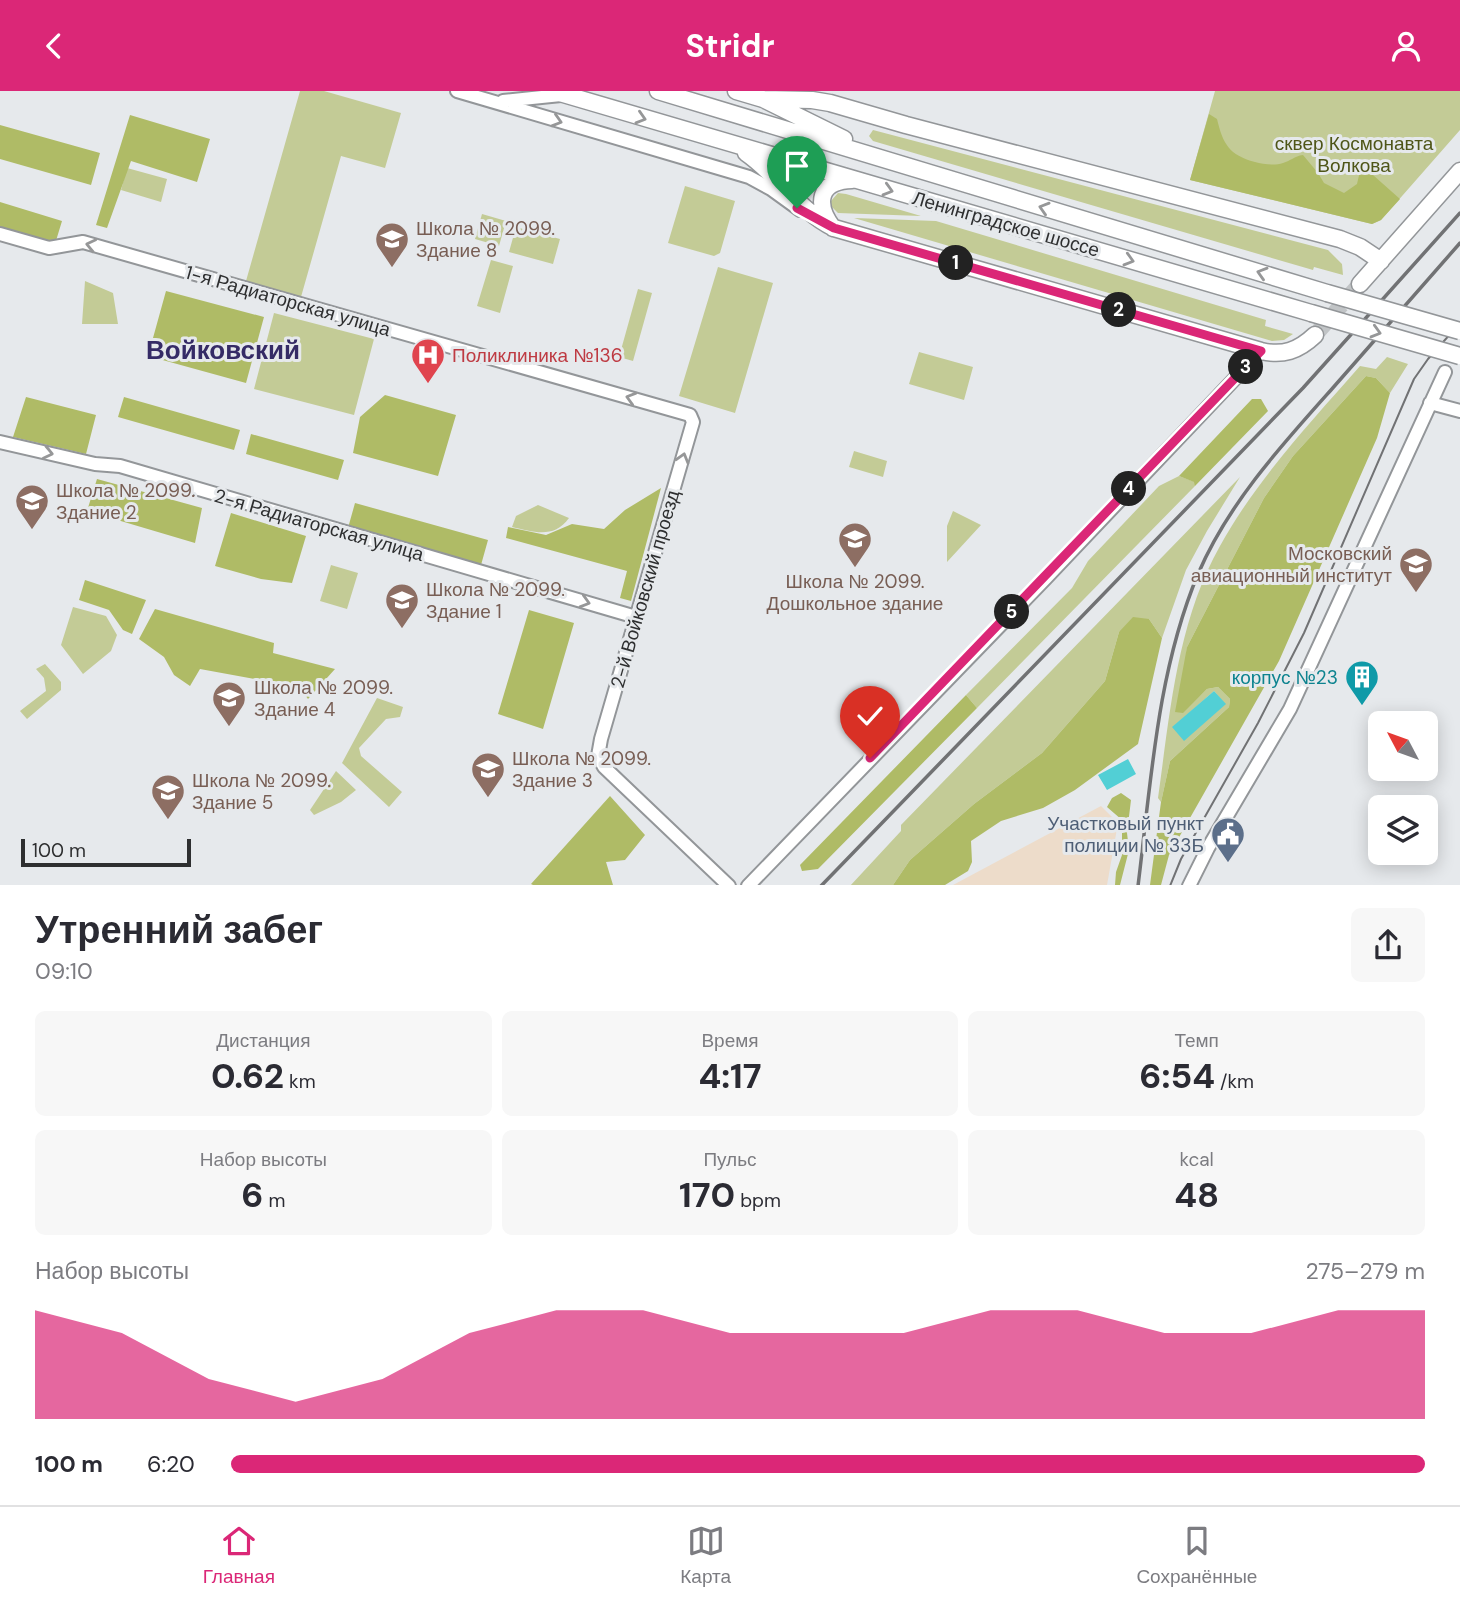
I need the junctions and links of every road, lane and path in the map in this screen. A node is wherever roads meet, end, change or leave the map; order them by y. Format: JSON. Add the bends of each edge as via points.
{"nodes":[{"id":1,"x":457,"y":91,"type":"edge"},
{"id":2,"x":658,"y":91,"type":"edge"},
{"id":3,"x":736,"y":91,"type":"edge"},
{"id":4,"x":559,"y":93,"type":"edge"},
{"id":5,"x":814,"y":96,"type":"edge"},
{"id":6,"x":764,"y":99,"type":"junction"},
{"id":7,"x":492,"y":101,"type":"junction"},
{"id":8,"x":864,"y":114,"type":"junction"},
{"id":9,"x":846,"y":140,"type":"junction"},
{"id":10,"x":728,"y":143,"type":"junction"},
{"id":11,"x":870,"y":155,"type":"junction"},
{"id":12,"x":1460,"y":171,"type":"edge"},
{"id":13,"x":854,"y":180,"type":"junction"},
{"id":14,"x":813,"y":216,"type":"junction"},
{"id":15,"x":833,"y":227,"type":"junction"},
{"id":16,"x":0,"y":234,"type":"edge"},
{"id":17,"x":1381,"y":261,"type":"junction"},
{"id":18,"x":1360,"y":285,"type":"tunnel mouth"},
{"id":19,"x":1460,"y":331,"type":"edge"},
{"id":20,"x":1315,"y":335,"type":"tunnel mouth"},
{"id":21,"x":1261,"y":351,"type":"junction"},
{"id":22,"x":1460,"y":356,"type":"edge"},
{"id":23,"x":1445,"y":372,"type":"dead end"},
{"id":24,"x":1430,"y":403,"type":"junction"},
{"id":25,"x":1460,"y":411,"type":"edge"},
{"id":26,"x":693,"y":422,"type":"joint"},
{"id":27,"x":0,"y":442,"type":"edge"},
{"id":28,"x":636,"y":617,"type":"junction"},
{"id":29,"x":729,"y":885,"type":"edge"},
{"id":30,"x":748,"y":885,"type":"edge"},
{"id":31,"x":1189,"y":885,"type":"edge"}],
"edges":[{"from":1,"to":7,"type":"street"},
{"from":2,"to":11,"type":"main road","name":"Ленинградское шоссе"},
{"from":3,"to":6,"type":"main road"},
{"from":4,"to":7,"type":"street"},
{"from":4,"to":10,"type":"main road","name":"Ленинградское шоссе","one_way":true},
{"from":5,"to":6,"type":"main road"},
{"from":5,"to":8,"type":"main road"},
{"from":6,"to":9,"type":"main road"},
{"from":7,"to":14,"type":"street","one_way":true,"via":[[748,177]]},
{"from":8,"to":9,"type":"main road","via":[[844,121],[840,129]]},
{"from":8,"to":17,"type":"main road","via":[[1340,239]]},
{"from":9,"to":11,"type":"main road"},
{"from":10,"to":13,"type":"main road","name":"Ленинградское шоссе"},
{"from":10,"to":14,"type":"main road","via":[[760,163]]},
{"from":19,"to":11,"type":"main road","name":"Ленинградское шоссе","one_way":true,"bridge":true},
{"from":12,"to":17,"type":"main road"},
{"from":13,"to":15,"type":"main road","via":[[840,180],[823,195],[822,208]]},
{"from":13,"to":22,"type":"main road","name":"Ленинградское шоссе","one_way":true,"bridge":true},
{"from":14,"to":15,"type":"main road"},
{"from":15,"to":21,"type":"main road"},
{"from":26,"to":16,"type":"street","name":"1-я Радиаторская улица","one_way":true,"via":[[691,415],[83,242],[49,248]]},
{"from":17,"to":18,"type":"main road"},
{"from":20,"to":21,"type":"main road","via":[[1293,351]]},
{"from":21,"to":30,"type":"street"},
{"from":23,"to":24,"type":"street"},
{"from":24,"to":25,"type":"street"},
{"from":24,"to":31,"type":"street","via":[[1296,698]]},
{"from":28,"to":26,"type":"street","name":"2-й Войковский проезд","one_way":true},
{"from":27,"to":28,"type":"street","name":"2-я Радиаторская улица","one_way":true,"via":[[120,466]]},
{"from":28,"to":29,"type":"street","name":"2-й Войковский проезд","via":[[598,757]]}]}
